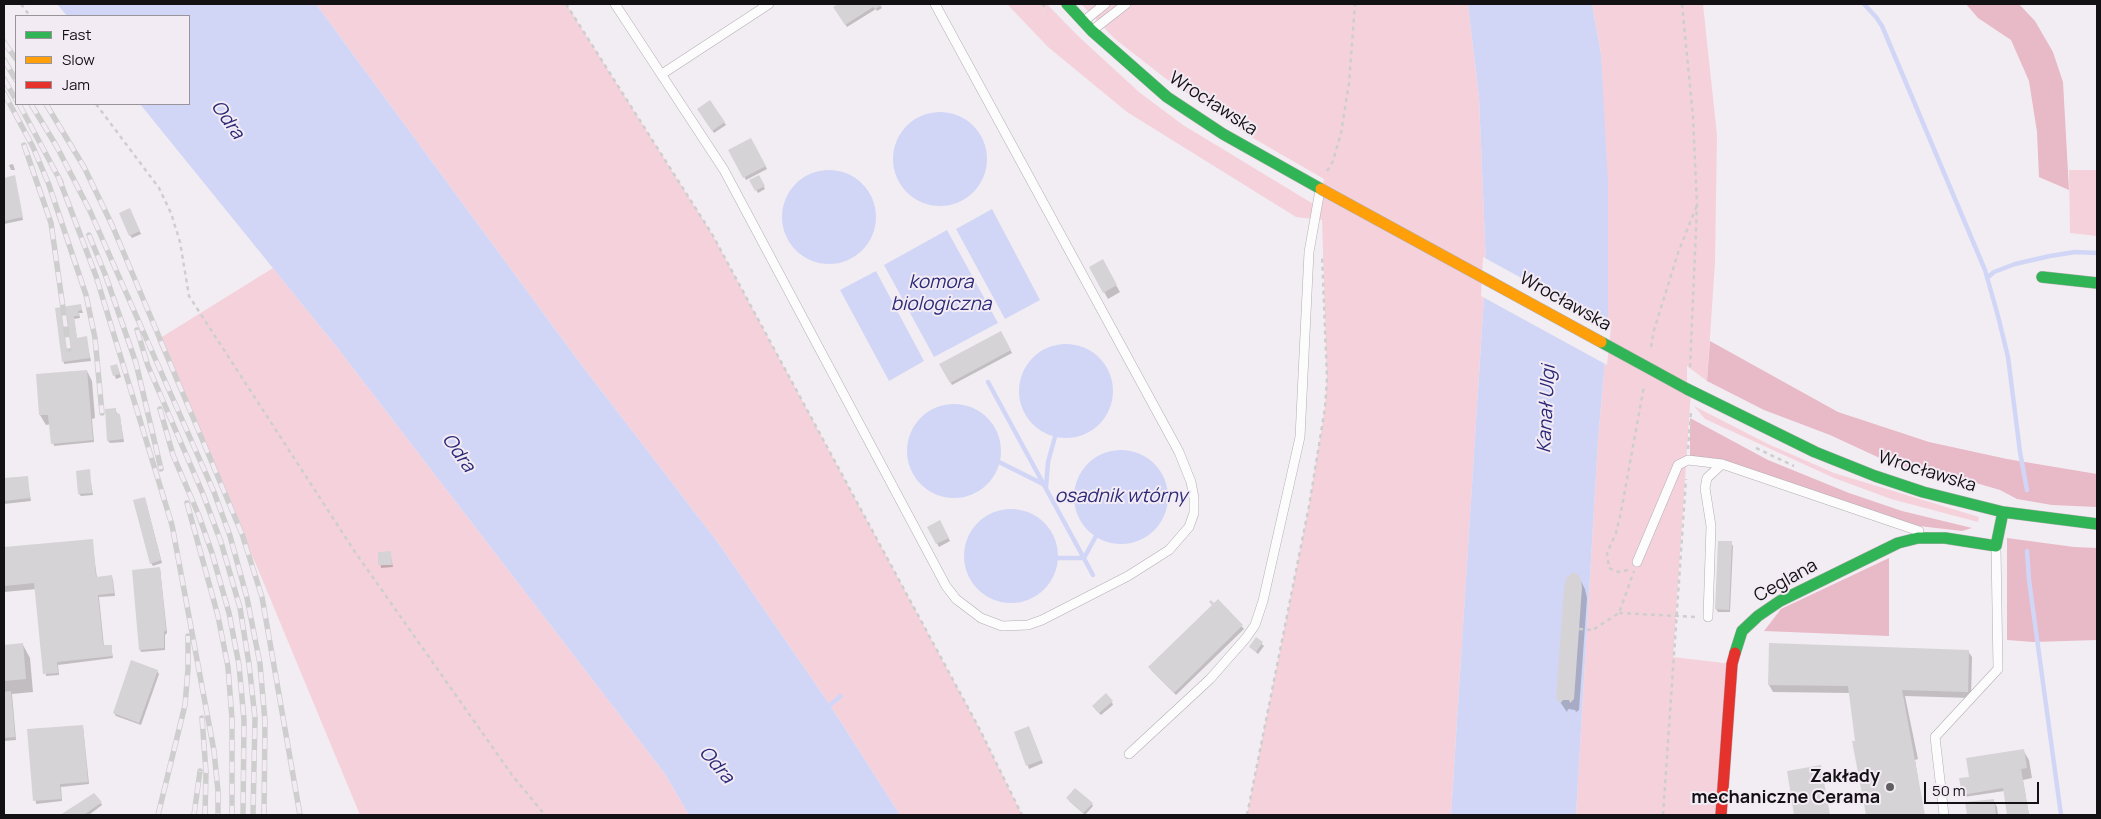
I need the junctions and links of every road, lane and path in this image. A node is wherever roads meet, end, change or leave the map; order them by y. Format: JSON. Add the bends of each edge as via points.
{"nodes":[{"id":1,"x":21,"y":4,"type":"edge"},
{"id":2,"x":566,"y":4,"type":"edge"},
{"id":3,"x":615,"y":4,"type":"edge"},
{"id":4,"x":935,"y":4,"type":"edge"},
{"id":5,"x":1067,"y":4,"type":"edge"},
{"id":6,"x":1105,"y":4,"type":"edge"},
{"id":7,"x":1126,"y":4,"type":"edge"},
{"id":8,"x":1355,"y":4,"type":"edge"},
{"id":9,"x":1682,"y":4,"type":"edge"},
{"id":10,"x":765,"y":5,"type":"edge"},
{"id":11,"x":29,"y":15,"type":"edge"},
{"id":12,"x":1083,"y":22,"type":"junction"},
{"id":13,"x":1092,"y":31,"type":"junction"},
{"id":14,"x":662,"y":74,"type":"junction"},
{"id":15,"x":97,"y":105,"type":"edge"},
{"id":16,"x":1327,"y":173,"type":"dead end"},
{"id":17,"x":1321,"y":189,"type":"junction"},
{"id":18,"x":1697,"y":206,"type":"junction"},
{"id":19,"x":1322,"y":246,"type":"dead end"},
{"id":20,"x":2042,"y":277,"type":"dead end"},
{"id":21,"x":2097,"y":283,"type":"edge"},
{"id":22,"x":1650,"y":350,"type":"dead end"},
{"id":23,"x":1691,"y":375,"type":"dead end"},
{"id":24,"x":1645,"y":379,"type":"dead end"},
{"id":25,"x":1691,"y":406,"type":"dead end"},
{"id":26,"x":1688,"y":460,"type":"junction"},
{"id":27,"x":1722,"y":464,"type":"junction"},
{"id":28,"x":2003,"y":512,"type":"junction"},
{"id":29,"x":2097,"y":524,"type":"edge"},
{"id":30,"x":1945,"y":538,"type":"junction"},
{"id":31,"x":1996,"y":546,"type":"junction"},
{"id":32,"x":1637,"y":562,"type":"junction"},
{"id":33,"x":1619,"y":613,"type":"junction"},
{"id":34,"x":1675,"y":617,"type":"junction"},
{"id":35,"x":1708,"y":617,"type":"joint"},
{"id":36,"x":1579,"y":629,"type":"dead end"},
{"id":37,"x":1129,"y":754,"type":"dead end"},
{"id":38,"x":545,"y":815,"type":"edge"},
{"id":39,"x":1022,"y":815,"type":"edge"},
{"id":40,"x":1247,"y":815,"type":"edge"},
{"id":41,"x":1662,"y":815,"type":"edge"},
{"id":42,"x":1721,"y":815,"type":"edge"},
{"id":43,"x":1944,"y":815,"type":"edge"}],
"edges":[{"from":1,"to":11,"type":"path"},
{"from":2,"to":39,"type":"path","via":[[712,234],[980,728]]},
{"from":3,"to":14,"type":"lane"},
{"from":4,"to":14,"type":"lane","via":[[1179,452],[1194,498],[1190,527],[1169,550],[1128,576],[1028,625],[1002,626],[981,618],[956,599],[946,586],[724,170]]},
{"from":5,"to":12,"type":"main road","name":"Wrocławska"},
{"from":6,"to":12,"type":"lane"},
{"from":7,"to":13,"type":"lane"},
{"from":8,"to":16,"type":"path","via":[[1349,83],[1341,133]]},
{"from":9,"to":18,"type":"path","via":[[1693,117]]},
{"from":10,"to":14,"type":"lane"},
{"from":12,"to":13,"type":"main road","name":"Wrocławska"},
{"from":13,"to":17,"type":"main road","name":"Wrocławska","via":[[1167,97],[1224,134]]},
{"from":15,"to":38,"type":"path","via":[[159,188],[171,213],[180,242],[188,296],[355,552],[501,760]]},
{"from":17,"to":28,"type":"main road","name":"Wrocławska","bridge":true,"via":[[1753,423],[1875,476]]},
{"from":17,"to":37,"type":"lane","via":[[1309,252],[1300,437],[1255,625],[1216,672]]},
{"from":18,"to":22,"type":"path","via":[[1678,253]]},
{"from":18,"to":23,"type":"path"},
{"from":19,"to":40,"type":"path","via":[[1327,378],[1325,408]]},
{"from":20,"to":21,"type":"main road"},
{"from":24,"to":32,"type":"path","via":[[1621,512],[1606,553],[1609,568],[1618,572],[1628,570]]},
{"from":25,"to":26,"type":"path"},
{"from":26,"to":27,"type":"lane"},
{"from":26,"to":32,"type":"lane","via":[[1678,464]]},
{"from":26,"to":34,"type":"path"},
{"from":27,"to":30,"type":"lane"},
{"from":27,"to":35,"type":"lane","via":[[1707,478],[1706,488],[1711,526]]},
{"from":28,"to":29,"type":"main road","name":"Wrocławska"},
{"from":28,"to":31,"type":"main road"},
{"from":30,"to":31,"type":"main road","name":"Ceglana"},
{"from":30,"to":42,"type":"main road","name":"Ceglana","via":[[1918,538],[1898,543],[1780,601],[1742,631],[1732,664]]},
{"from":31,"to":43,"type":"lane","via":[[1998,669],[1935,737]]},
{"from":32,"to":33,"type":"path"},
{"from":33,"to":34,"type":"path"},
{"from":33,"to":36,"type":"path","via":[[1593,630]]},
{"from":34,"to":35,"type":"path"},
{"from":34,"to":41,"type":"path"}]}
